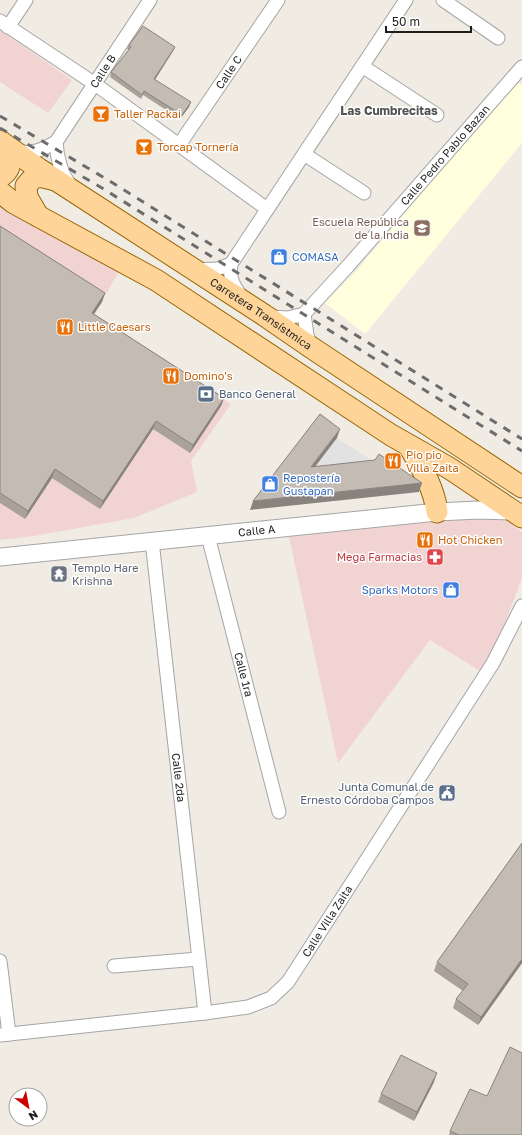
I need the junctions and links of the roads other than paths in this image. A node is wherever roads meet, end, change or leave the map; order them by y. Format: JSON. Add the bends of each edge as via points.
{"nodes":[{"id":1,"x":26,"y":0,"type":"edge"},
{"id":2,"x":150,"y":0,"type":"edge"},
{"id":3,"x":278,"y":0,"type":"edge"},
{"id":4,"x":406,"y":0,"type":"edge"},
{"id":5,"x":443,"y":0,"type":"edge"},
{"id":6,"x":4,"y":24,"type":"edge"},
{"id":7,"x":498,"y":38,"type":"dead end"},
{"id":8,"x":362,"y":66,"type":"junction"},
{"id":9,"x":522,"y":67,"type":"edge"},
{"id":10,"x":95,"y":84,"type":"junction"},
{"id":11,"x":437,"y":115,"type":"dead end"},
{"id":12,"x":56,"y":142,"type":"junction"},
{"id":13,"x":3,"y":144,"type":"edge"},
{"id":14,"x":179,"y":145,"type":"junction"},
{"id":15,"x":304,"y":154,"type":"junction"},
{"id":16,"x":0,"y":178,"type":"edge"},
{"id":17,"x":56,"y":180,"type":"junction"},
{"id":18,"x":0,"y":192,"type":"edge"},
{"id":19,"x":76,"y":193,"type":"junction"},
{"id":20,"x":364,"y":193,"type":"dead end"},
{"id":21,"x":267,"y":209,"type":"junction"},
{"id":22,"x":38,"y":216,"type":"junction"},
{"id":23,"x":230,"y":264,"type":"junction"},
{"id":24,"x":194,"y":270,"type":"junction"},
{"id":25,"x":246,"y":304,"type":"junction"},
{"id":26,"x":304,"y":314,"type":"junction"},
{"id":27,"x":264,"y":315,"type":"junction"},
{"id":28,"x":312,"y":348,"type":"junction"},
{"id":29,"x":408,"y":445,"type":"junction"},
{"id":30,"x":522,"y":487,"type":"edge"},
{"id":31,"x":438,"y":512,"type":"junction"},
{"id":32,"x":517,"y":514,"type":"edge"},
{"id":33,"x":208,"y":536,"type":"junction"},
{"id":34,"x":152,"y":541,"type":"junction"},
{"id":35,"x":0,"y":557,"type":"edge"},
{"id":36,"x":522,"y":606,"type":"edge"},
{"id":37,"x":280,"y":812,"type":"dead end"},
{"id":38,"x":198,"y":960,"type":"junction"},
{"id":39,"x":0,"y":961,"type":"edge"},
{"id":40,"x":114,"y":966,"type":"dead end"},
{"id":41,"x":205,"y":1014,"type":"junction"},
{"id":42,"x":5,"y":1035,"type":"edge"}],
"edges":[{"from":1,"to":6,"type":"street"},
{"from":2,"to":10,"type":"street","name":"Calle B"},
{"from":3,"to":14,"type":"street","name":"Calle C"},
{"from":4,"to":8,"type":"street"},
{"from":5,"to":7,"type":"street"},
{"from":6,"to":10,"type":"street"},
{"from":8,"to":11,"type":"street"},
{"from":8,"to":15,"type":"street"},
{"from":9,"to":26,"type":"street","name":"Calle Pedro Pablo Bazan"},
{"from":10,"to":12,"type":"street","name":"Calle B"},
{"from":10,"to":14,"type":"street"},
{"from":12,"to":13,"type":"street","via":[[45,149],[33,152],[21,152]]},
{"from":12,"to":19,"type":"street","via":[[60,167]]},
{"from":13,"to":16,"type":"main road","via":[[10,164]]},
{"from":13,"to":17,"type":"main road","name":"Carretera Transístmica"},
{"from":14,"to":21,"type":"street"},
{"from":15,"to":20,"type":"street"},
{"from":15,"to":21,"type":"street"},
{"from":17,"to":19,"type":"main road","name":"Carretera Transístmica"},
{"from":17,"to":22,"type":"main road","via":[[39,176],[26,186],[27,197]]},
{"from":18,"to":22,"type":"main road"},
{"from":19,"to":24,"type":"main road","name":"Carretera Transístmica"},
{"from":21,"to":23,"type":"street"},
{"from":22,"to":29,"type":"main road","via":[[156,280]]},
{"from":23,"to":24,"type":"street","via":[[217,269]]},
{"from":23,"to":25,"type":"street","via":[[231,281]]},
{"from":24,"to":25,"type":"main road","name":"Carretera Transístmica"},
{"from":25,"to":27,"type":"main road","name":"Carretera Transístmica"},
{"from":26,"to":27,"type":"street","via":[[280,319]]},
{"from":26,"to":28,"type":"street"},
{"from":27,"to":28,"type":"main road","name":"Carretera Transístmica"},
{"from":28,"to":30,"type":"main road","name":"Carretera Transístmica"},
{"from":29,"to":31,"type":"main road","via":[[428,478]]},
{"from":29,"to":32,"type":"main road","via":[[449,468]]},
{"from":31,"to":32,"type":"street","name":"Calle A","via":[[479,510]]},
{"from":31,"to":33,"type":"street","name":"Calle A"},
{"from":33,"to":34,"type":"street","name":"Calle A"},
{"from":33,"to":37,"type":"street","name":"Calle 1ra"},
{"from":34,"to":35,"type":"street","name":"Calle A"},
{"from":34,"to":38,"type":"street","name":"Calle 2da"},
{"from":36,"to":41,"type":"street","name":"Calle Villa Zaita","via":[[493,663],[288,982],[271,998],[248,1007]]},
{"from":38,"to":40,"type":"street"},
{"from":38,"to":41,"type":"street","name":"Calle 2da"},
{"from":39,"to":42,"type":"street"},
{"from":41,"to":42,"type":"street","name":"Calle Villa Zaita"}]}
